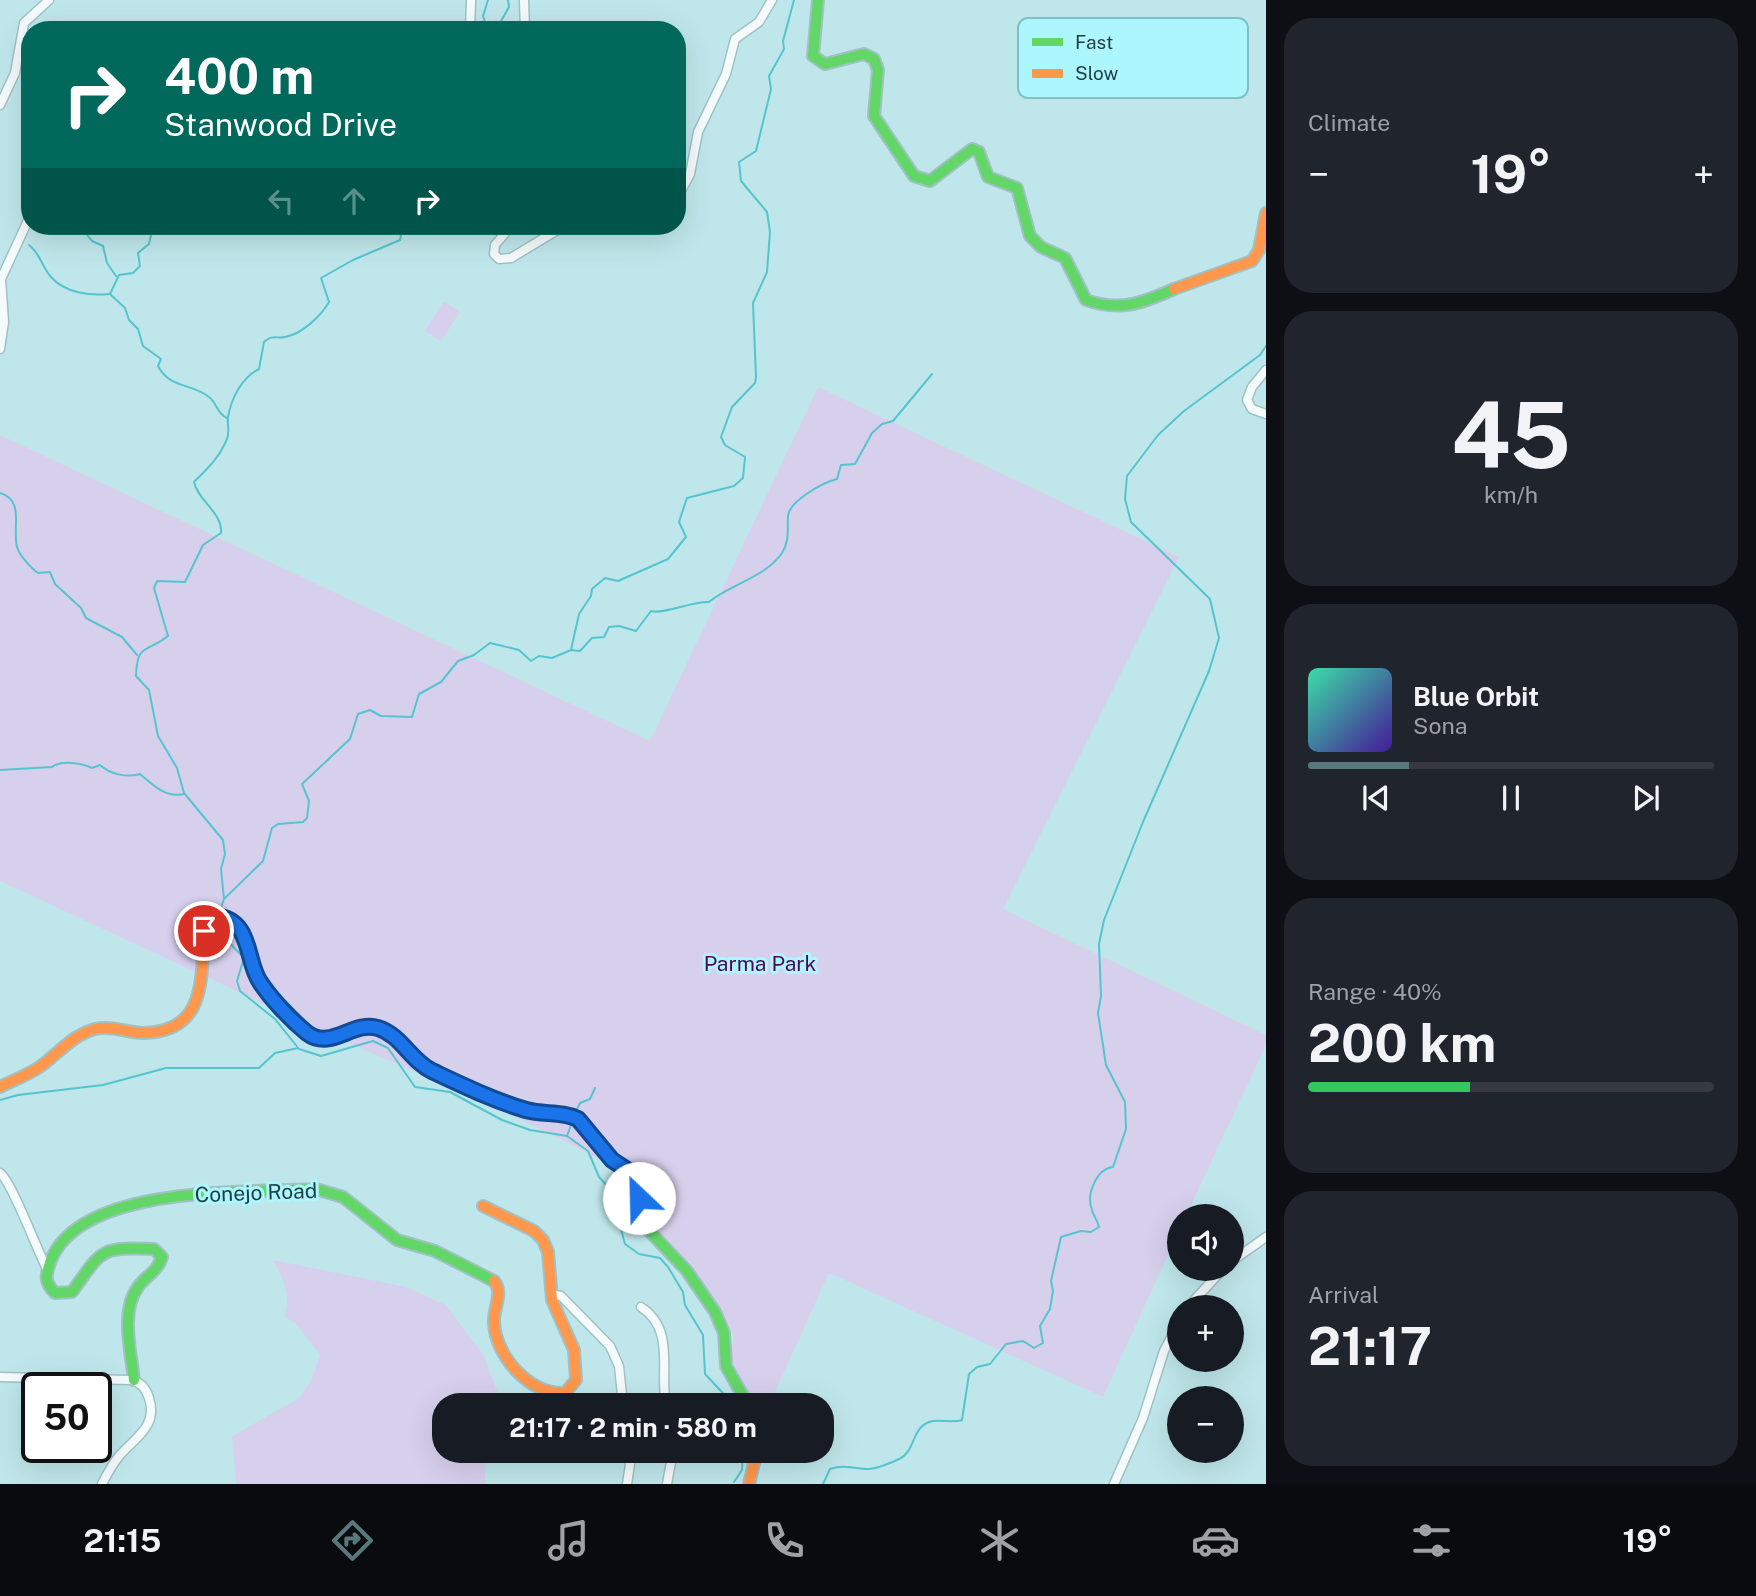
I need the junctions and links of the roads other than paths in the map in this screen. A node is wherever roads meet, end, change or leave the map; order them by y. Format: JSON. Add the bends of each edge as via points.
{"nodes":[{"id":1,"x":49,"y":0,"type":"edge"},
{"id":2,"x":471,"y":0,"type":"edge"},
{"id":3,"x":524,"y":0,"type":"edge"},
{"id":4,"x":772,"y":0,"type":"edge"},
{"id":5,"x":818,"y":0,"type":"edge"},
{"id":6,"x":26,"y":21,"type":"edge"},
{"id":7,"x":470,"y":21,"type":"edge"},
{"id":8,"x":525,"y":21,"type":"edge"},
{"id":9,"x":21,"y":40,"type":"edge"},
{"id":10,"x":0,"y":105,"type":"edge"},
{"id":11,"x":686,"y":181,"type":"edge"},
{"id":12,"x":1266,"y":212,"type":"edge"},
{"id":13,"x":21,"y":235,"type":"edge"},
{"id":14,"x":504,"y":235,"type":"edge"},
{"id":15,"x":549,"y":235,"type":"edge"},
{"id":16,"x":0,"y":349,"type":"edge"},
{"id":17,"x":1266,"y":370,"type":"edge"},
{"id":18,"x":1266,"y":414,"type":"edge"},
{"id":19,"x":0,"y":1087,"type":"edge"},
{"id":20,"x":0,"y":1173,"type":"edge"},
{"id":21,"x":483,"y":1206,"type":"dead end"},
{"id":22,"x":1266,"y":1237,"type":"edge"},
{"id":23,"x":1244,"y":1253,"type":"edge"},
{"id":24,"x":47,"y":1269,"type":"junction"},
{"id":25,"x":1212,"y":1281,"type":"edge"},
{"id":26,"x":551,"y":1294,"type":"junction"},
{"id":27,"x":1199,"y":1295,"type":"edge"},
{"id":28,"x":641,"y":1307,"type":"dead end"},
{"id":29,"x":1167,"y":1346,"type":"edge"},
{"id":30,"x":0,"y":1377,"type":"edge"},
{"id":31,"x":134,"y":1380,"type":"junction"},
{"id":32,"x":545,"y":1393,"type":"edge"},
{"id":33,"x":564,"y":1393,"type":"edge"},
{"id":34,"x":622,"y":1393,"type":"edge"},
{"id":35,"x":665,"y":1393,"type":"edge"},
{"id":36,"x":741,"y":1393,"type":"edge"},
{"id":37,"x":630,"y":1463,"type":"edge"},
{"id":38,"x":671,"y":1463,"type":"edge"},
{"id":39,"x":754,"y":1463,"type":"edge"},
{"id":40,"x":102,"y":1484,"type":"edge"},
{"id":41,"x":627,"y":1484,"type":"edge"},
{"id":42,"x":667,"y":1484,"type":"edge"},
{"id":43,"x":749,"y":1484,"type":"edge"},
{"id":44,"x":1114,"y":1484,"type":"edge"}],
"edges":[{"from":1,"to":6,"type":"street"},
{"from":2,"to":7,"type":"street"},
{"from":3,"to":8,"type":"street"},
{"from":4,"to":11,"type":"street","via":[[759,22],[736,36],[726,74],[694,142]]},
{"from":5,"to":12,"type":"street","via":[[813,56],[825,64],[864,54],[874,59],[878,73],[874,117],[914,176],[936,180],[962,155],[972,149],[979,152],[988,177],[1017,188],[1030,236],[1065,258],[1081,296],[1090,303],[1117,309],[1135,306],[1215,272],[1249,263],[1259,250]]},
{"from":9,"to":10,"type":"street","via":[[15,73]]},
{"from":13,"to":16,"type":"street","via":[[1,279],[4,322]]},
{"from":14,"to":15,"type":"street","via":[[494,247],[499,259],[512,258]]},
{"from":17,"to":18,"type":"street","via":[[1247,400],[1252,409]]},
{"from":19,"to":36,"type":"street","via":[[33,1071],[91,1030],[105,1027],[153,1033],[183,1025],[198,997],[207,922],[215,916],[222,918],[247,942],[262,984],[311,1035],[325,1039],[361,1027],[378,1028],[429,1070],[519,1108],[572,1116],[585,1124],[608,1156],[635,1175],[640,1188],[640,1222],[689,1273],[715,1312],[724,1333],[726,1366]]},
{"from":20,"to":24,"type":"street","via":[[9,1181]]},
{"from":21,"to":26,"type":"street","name":"Conejo Road","via":[[543,1240]]},
{"from":22,"to":23,"type":"street"},
{"from":24,"to":31,"type":"street","via":[[47,1286],[66,1294],[106,1251],[137,1247],[161,1253],[161,1265],[139,1284],[132,1298]]},
{"from":24,"to":32,"type":"street","name":"Conejo Road","via":[[57,1248],[79,1224],[121,1206],[221,1193],[328,1191],[350,1201],[397,1240],[435,1251],[496,1282],[499,1292],[494,1321],[503,1348],[522,1375]]},
{"from":25,"to":27,"type":"street"},
{"from":26,"to":33,"type":"street","name":"Conejo Road","via":[[574,1350],[577,1373]]},
{"from":26,"to":34,"type":"street","via":[[561,1296],[610,1346],[619,1366]]},
{"from":28,"to":35,"type":"street","via":[[657,1322],[663,1337]]},
{"from":29,"to":44,"type":"street"},
{"from":30,"to":31,"type":"street"},
{"from":31,"to":40,"type":"street","via":[[146,1391],[151,1420]]},
{"from":37,"to":41,"type":"street"},
{"from":38,"to":42,"type":"street"},
{"from":39,"to":43,"type":"street"}]}
